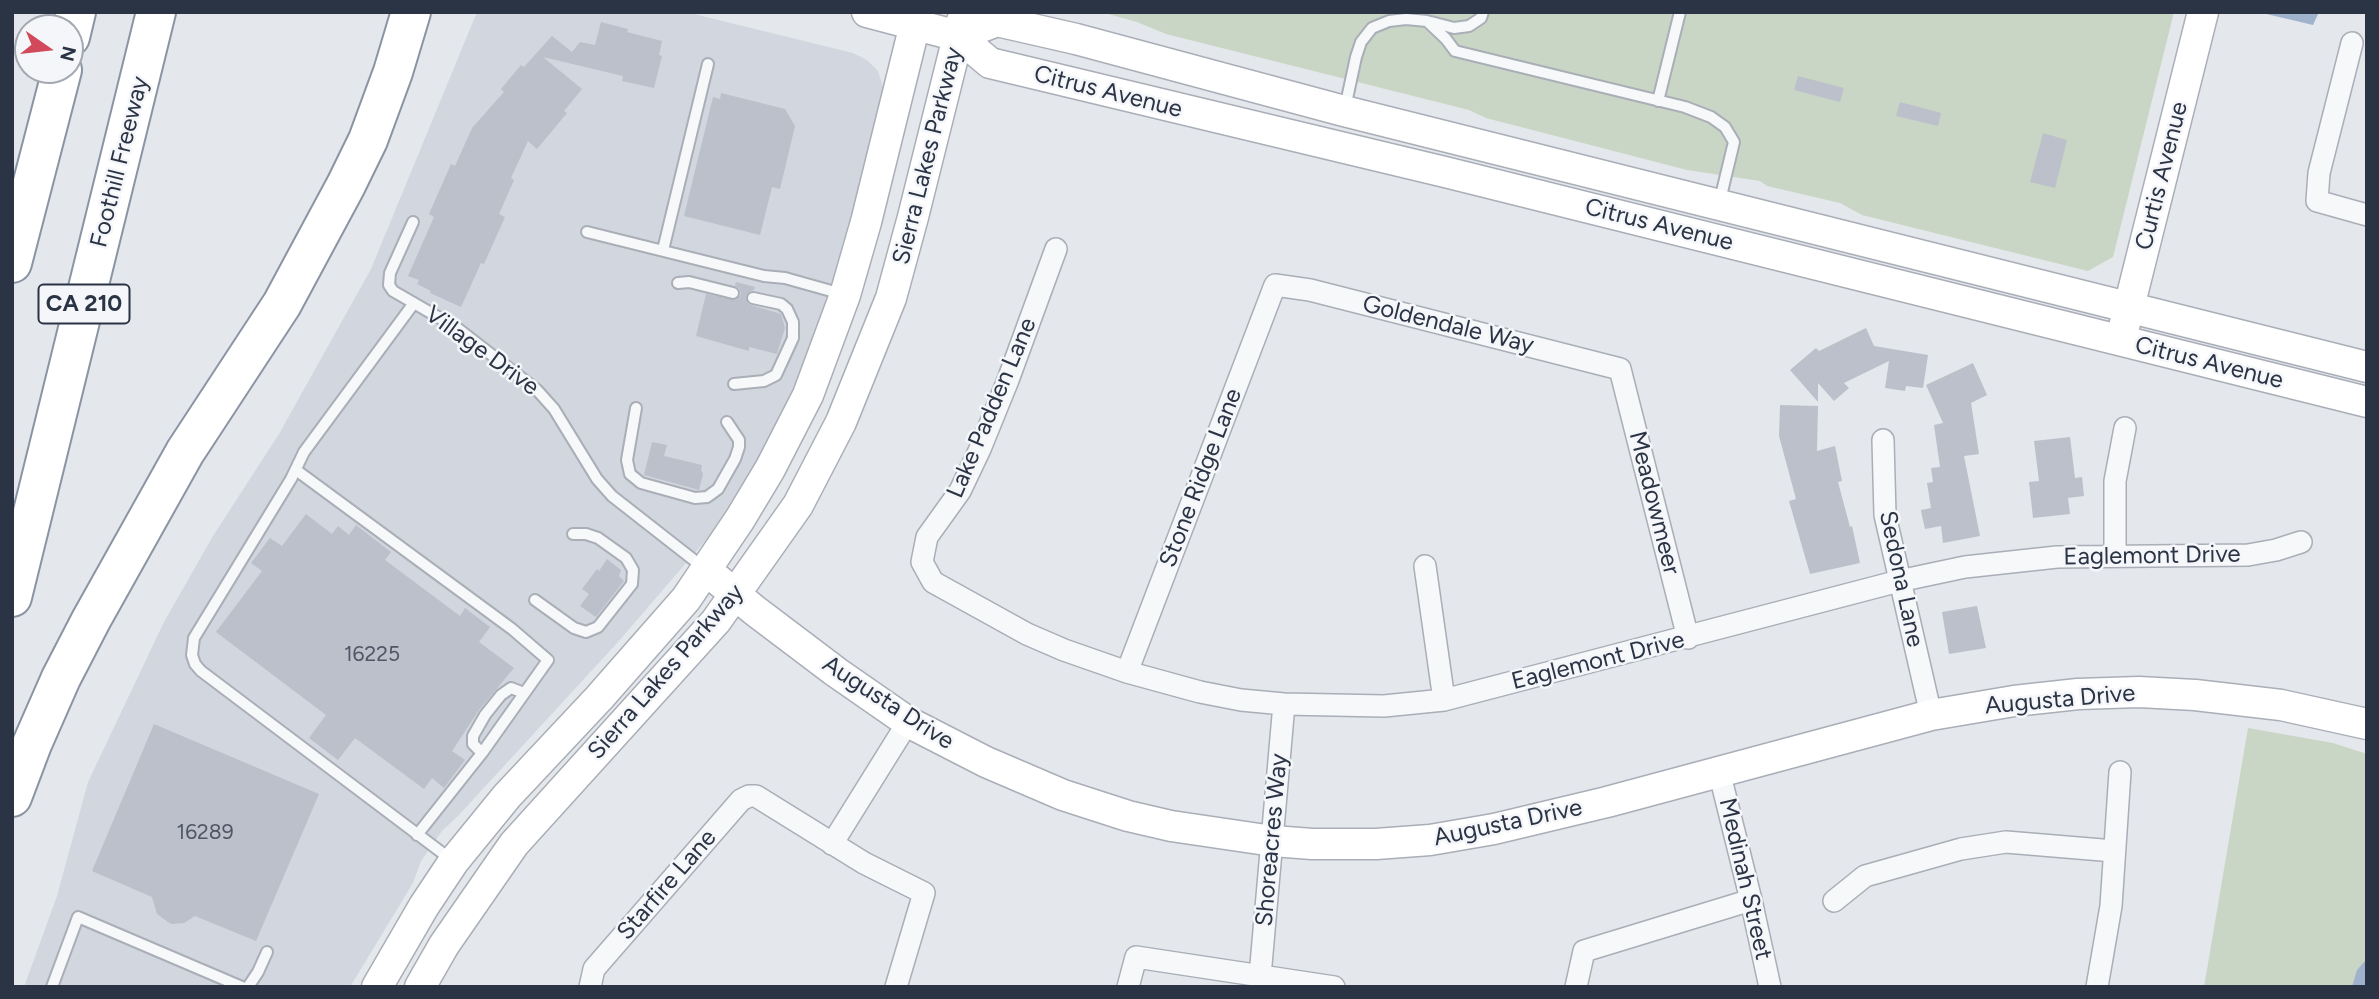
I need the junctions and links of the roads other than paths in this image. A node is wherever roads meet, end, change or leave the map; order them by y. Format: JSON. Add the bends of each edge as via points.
{"nodes":[{"id":1,"x":156,"y":12,"type":"edge"},
{"id":2,"x":411,"y":12,"type":"edge"},
{"id":3,"x":867,"y":12,"type":"edge"},
{"id":4,"x":1483,"y":12,"type":"edge"},
{"id":5,"x":1680,"y":12,"type":"edge"},
{"id":6,"x":2203,"y":12,"type":"edge"},
{"id":7,"x":917,"y":18,"type":"edge"},
{"id":8,"x":1427,"y":21,"type":"junction"},
{"id":9,"x":961,"y":24,"type":"edge"},
{"id":10,"x":2352,"y":43,"type":"dead end"},
{"id":11,"x":708,"y":64,"type":"dead end"},
{"id":12,"x":58,"y":84,"type":"edge"},
{"id":13,"x":1658,"y":101,"type":"junction"},
{"id":14,"x":1344,"y":111,"type":"junction"},
{"id":15,"x":1719,"y":205,"type":"junction"},
{"id":16,"x":2367,"y":215,"type":"edge"},
{"id":17,"x":413,"y":222,"type":"dead end"},
{"id":18,"x":587,"y":232,"type":"dead end"},
{"id":19,"x":1056,"y":249,"type":"dead end"},
{"id":20,"x":663,"y":250,"type":"junction"},
{"id":21,"x":12,"y":263,"type":"edge"},
{"id":22,"x":678,"y":283,"type":"dead end"},
{"id":23,"x":1275,"y":285,"type":"joint"},
{"id":24,"x":733,"y":293,"type":"dead end"},
{"id":25,"x":845,"y":295,"type":"junction"},
{"id":26,"x":753,"y":298,"type":"dead end"},
{"id":27,"x":414,"y":303,"type":"junction"},
{"id":28,"x":2129,"y":309,"type":"junction"},
{"id":29,"x":2121,"y":340,"type":"junction"},
{"id":30,"x":2367,"y":367,"type":"edge"},
{"id":31,"x":1620,"y":369,"type":"joint"},
{"id":32,"x":734,"y":384,"type":"dead end"},
{"id":33,"x":2367,"y":402,"type":"edge"},
{"id":34,"x":636,"y":408,"type":"dead end"},
{"id":35,"x":727,"y":422,"type":"dead end"},
{"id":36,"x":2125,"y":428,"type":"dead end"},
{"id":37,"x":1883,"y":440,"type":"dead end"},
{"id":38,"x":296,"y":470,"type":"junction"},
{"id":39,"x":573,"y":534,"type":"dead end"},
{"id":40,"x":2301,"y":542,"type":"dead end"},
{"id":41,"x":2115,"y":556,"type":"junction"},
{"id":42,"x":922,"y":562,"type":"joint"},
{"id":43,"x":1425,"y":566,"type":"dead end"},
{"id":44,"x":706,"y":570,"type":"junction"},
{"id":45,"x":1899,"y":581,"type":"junction"},
{"id":46,"x":736,"y":595,"type":"junction"},
{"id":47,"x":12,"y":597,"type":"edge"},
{"id":48,"x":535,"y":600,"type":"dead end"},
{"id":49,"x":1688,"y":638,"type":"junction"},
{"id":50,"x":1127,"y":672,"type":"junction"},
{"id":51,"x":524,"y":692,"type":"junction"},
{"id":52,"x":1444,"y":700,"type":"junction"},
{"id":53,"x":1284,"y":704,"type":"junction"},
{"id":54,"x":1931,"y":715,"type":"junction"},
{"id":55,"x":908,"y":722,"type":"junction"},
{"id":56,"x":2367,"y":723,"type":"edge"},
{"id":57,"x":481,"y":753,"type":"junction"},
{"id":58,"x":1719,"y":771,"type":"junction"},
{"id":59,"x":2120,"y":772,"type":"dead end"},
{"id":60,"x":12,"y":797,"type":"edge"},
{"id":61,"x":417,"y":835,"type":"junction"},
{"id":62,"x":1273,"y":841,"type":"junction"},
{"id":63,"x":832,"y":844,"type":"junction"},
{"id":64,"x":2113,"y":851,"type":"junction"},
{"id":65,"x":454,"y":862,"type":"junction"},
{"id":66,"x":1751,"y":900,"type":"junction"},
{"id":67,"x":1834,"y":901,"type":"dead end"},
{"id":68,"x":267,"y":952,"type":"dead end"},
{"id":69,"x":1261,"y":976,"type":"junction"},
{"id":70,"x":52,"y":987,"type":"edge"},
{"id":71,"x":242,"y":987,"type":"edge"},
{"id":72,"x":248,"y":987,"type":"edge"},
{"id":73,"x":377,"y":987,"type":"edge"},
{"id":74,"x":421,"y":987,"type":"edge"},
{"id":75,"x":590,"y":987,"type":"edge"},
{"id":76,"x":896,"y":987,"type":"edge"},
{"id":77,"x":1128,"y":987,"type":"edge"},
{"id":78,"x":1334,"y":987,"type":"edge"},
{"id":79,"x":1576,"y":987,"type":"edge"},
{"id":80,"x":1770,"y":987,"type":"edge"},
{"id":81,"x":2097,"y":987,"type":"edge"}],
"edges":[{"from":1,"to":47,"type":"highway","name":"Foothill Freeway","number":"CA 210"},
{"from":2,"to":60,"type":"highway","via":[[368,140],[346,186],[282,304],[185,452],[103,598],[61,678]]},
{"from":3,"to":7,"type":"street","name":"Citrus Avenue"},
{"from":4,"to":8,"type":"lane","via":[[1469,26],[1454,29]]},
{"from":5,"to":13,"type":"lane"},
{"from":6,"to":28,"type":"street","name":"Curtis Avenue"},
{"from":7,"to":9,"type":"street","name":"Citrus Avenue"},
{"from":7,"to":25,"type":"street","name":"Sierra Lakes Parkway"},
{"from":8,"to":13,"type":"lane","via":[[1455,51]]},
{"from":8,"to":14,"type":"lane","via":[[1389,20],[1371,28],[1360,46]]},
{"from":9,"to":14,"type":"street","name":"Citrus Avenue","via":[[997,21]]},
{"from":9,"to":29,"type":"street","name":"Citrus Avenue","via":[[989,63]]},
{"from":9,"to":46,"type":"street","name":"Sierra Lakes Parkway","via":[[914,217],[874,344],[841,422],[797,505]]},
{"from":10,"to":16,"type":"street","via":[[2319,173],[2317,201]]},
{"from":11,"to":20,"type":"lane"},
{"from":12,"to":21,"type":"highway","number":"CA 210"},
{"from":13,"to":15,"type":"lane","via":[[1685,107],[1726,127],[1734,142]]},
{"from":14,"to":15,"type":"street","name":"Citrus Avenue"},
{"from":15,"to":28,"type":"street","name":"Citrus Avenue"},
{"from":17,"to":27,"type":"lane","name":"Village Drive","via":[[389,285]]},
{"from":18,"to":20,"type":"lane"},
{"from":19,"to":42,"type":"street","name":"Lake Padden Lane","via":[[980,449],[960,491],[927,537]]},
{"from":20,"to":25,"type":"lane"},
{"from":22,"to":24,"type":"lane"},
{"from":23,"to":31,"type":"street","name":"Goldendale Way"},
{"from":23,"to":50,"type":"street","name":"Stone Ridge Lane"},
{"from":25,"to":44,"type":"street","name":"Sierra Lakes Parkway","via":[[812,386],[788,435],[746,511]]},
{"from":26,"to":32,"type":"lane","via":[[787,309],[793,338],[776,375]]},
{"from":27,"to":38,"type":"lane","via":[[304,452]]},
{"from":27,"to":44,"type":"lane","name":"Village Drive","via":[[457,328],[546,398],[612,496]]},
{"from":28,"to":29,"type":"street","name":"Curtis Avenue"},
{"from":28,"to":30,"type":"street","name":"Citrus Avenue"},
{"from":29,"to":33,"type":"street","name":"Citrus Avenue"},
{"from":31,"to":49,"type":"street","name":"Meadowmeer"},
{"from":34,"to":35,"type":"lane","via":[[626,460],[630,474],[641,483],[695,498],[718,489],[738,454],[739,440]]},
{"from":36,"to":41,"type":"street","via":[[2115,481]]},
{"from":37,"to":45,"type":"street","name":"Sedona Lane","via":[[1885,515]]},
{"from":38,"to":51,"type":"lane","via":[[548,660]]},
{"from":38,"to":61,"type":"lane","via":[[194,638],[192,655],[201,671]]},
{"from":39,"to":48,"type":"lane","via":[[598,538],[626,558],[634,570],[632,584],[598,627],[586,632]]},
{"from":40,"to":41,"type":"street","name":"Eaglemont Drive","via":[[2222,557]]},
{"from":41,"to":45,"type":"street","name":"Eaglemont Drive","via":[[2028,559]]},
{"from":42,"to":50,"type":"street","name":"Eaglemont Drive","via":[[933,582],[1027,634]]},
{"from":43,"to":52,"type":"street"},
{"from":44,"to":46,"type":"street","name":"Augusta Drive"},
{"from":44,"to":65,"type":"street","name":"Sierra Lakes Parkway","via":[[686,599],[507,796]]},
{"from":45,"to":49,"type":"street","name":"Eaglemont Drive"},
{"from":45,"to":54,"type":"street","name":"Sedona Lane"},
{"from":46,"to":55,"type":"street","name":"Augusta Drive"},
{"from":46,"to":74,"type":"street","name":"Sierra Lakes Parkway","via":[[514,844],[444,945]]},
{"from":49,"to":52,"type":"street","name":"Eaglemont Drive"},
{"from":50,"to":53,"type":"street","name":"Eaglemont Drive","via":[[1241,700]]},
{"from":51,"to":57,"type":"lane"},
{"from":51,"to":57,"type":"lane","via":[[512,688],[485,715],[473,744]]},
{"from":52,"to":53,"type":"street","name":"Eaglemont Drive","via":[[1384,706]]},
{"from":53,"to":62,"type":"street","name":"Shoreacres Way"},
{"from":54,"to":56,"type":"street","name":"Augusta Drive","via":[[2014,701],[2139,692],[2237,698]]},
{"from":54,"to":58,"type":"street","name":"Augusta Drive"},
{"from":55,"to":62,"type":"street","name":"Augusta Drive","via":[[1063,795],[1171,826]]},
{"from":55,"to":63,"type":"street"},
{"from":57,"to":61,"type":"lane"},
{"from":58,"to":62,"type":"street","name":"Augusta Drive","via":[[1494,829],[1430,840],[1376,844]]},
{"from":58,"to":66,"type":"street","name":"Medinah Street"},
{"from":59,"to":64,"type":"street"},
{"from":61,"to":65,"type":"lane"},
{"from":62,"to":69,"type":"street","name":"Shoreacres Way"},
{"from":63,"to":75,"type":"street","name":"Starfire Lane","via":[[756,796],[741,800],[594,969]]},
{"from":63,"to":76,"type":"street","via":[[924,893]]},
{"from":64,"to":67,"type":"street","via":[[2006,842],[1961,849],[1866,876]]},
{"from":64,"to":81,"type":"street","via":[[2111,906]]},
{"from":65,"to":73,"type":"street","name":"Sierra Lakes Parkway"},
{"from":66,"to":79,"type":"street","via":[[1584,951]]},
{"from":66,"to":80,"type":"street","name":"Medinah Street"},
{"from":68,"to":72,"type":"lane"},
{"from":69,"to":77,"type":"street","via":[[1136,957]]},
{"from":69,"to":78,"type":"street"},
{"from":70,"to":71,"type":"lane","via":[[79,917]]}]}
